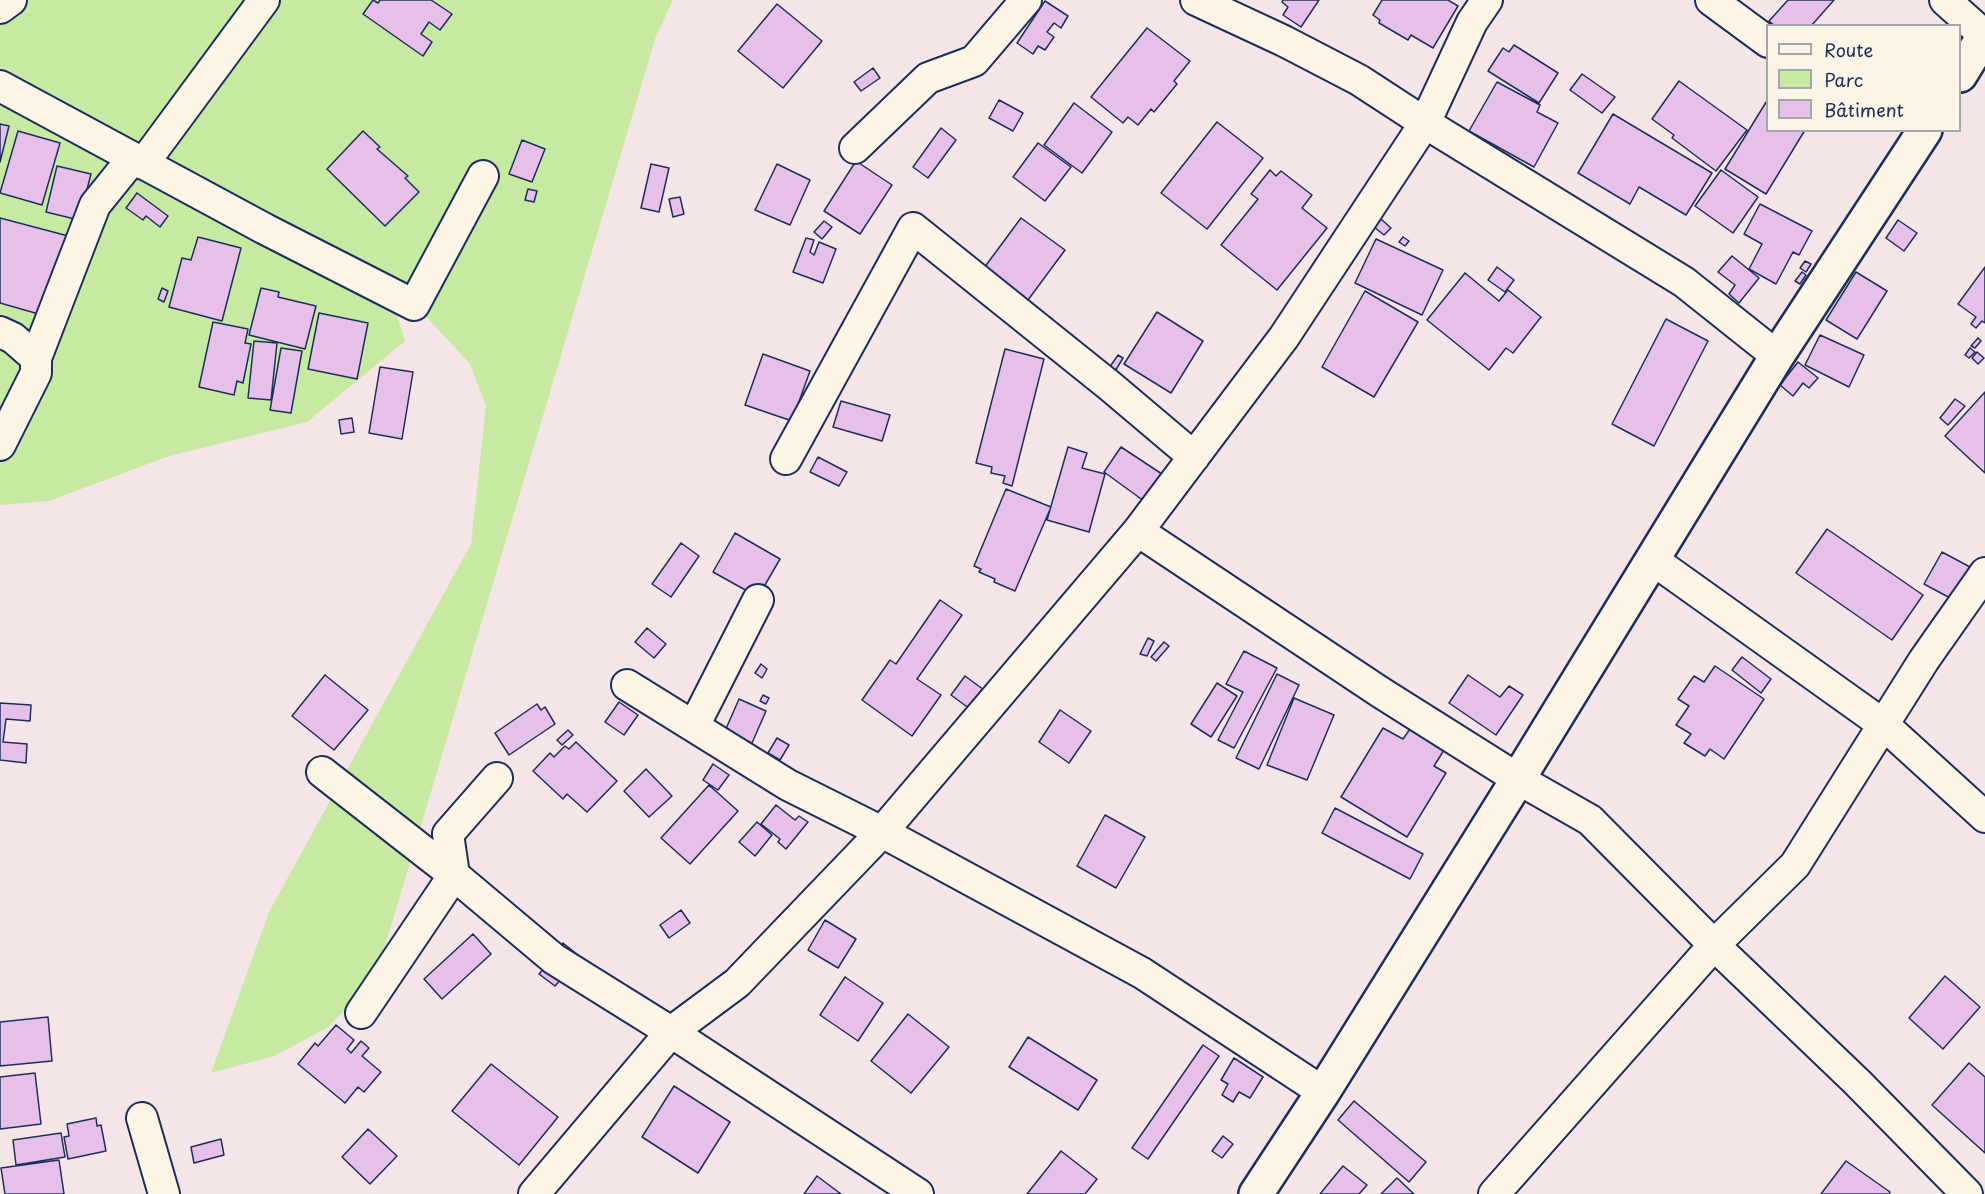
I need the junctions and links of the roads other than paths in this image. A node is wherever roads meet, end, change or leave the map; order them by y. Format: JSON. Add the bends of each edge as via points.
{"nodes":[{"id":1,"x":11,"y":0,"type":"edge"},
{"id":2,"x":264,"y":0,"type":"edge"},
{"id":3,"x":1026,"y":0,"type":"edge"},
{"id":4,"x":1196,"y":0,"type":"edge"},
{"id":5,"x":1487,"y":0,"type":"edge"},
{"id":6,"x":1711,"y":0,"type":"edge"},
{"id":7,"x":1945,"y":0,"type":"edge"},
{"id":8,"x":0,"y":8,"type":"edge"},
{"id":9,"x":1984,"y":35,"type":"edge"},
{"id":10,"x":1766,"y":41,"type":"edge"},
{"id":11,"x":1961,"y":72,"type":"edge"},
{"id":12,"x":0,"y":86,"type":"edge"},
{"id":13,"x":1425,"y":123,"type":"junction"},
{"id":14,"x":1918,"y":133,"type":"edge"},
{"id":15,"x":855,"y":148,"type":"dead end"},
{"id":16,"x":138,"y":161,"type":"junction"},
{"id":17,"x":483,"y":176,"type":"dead end"},
{"id":18,"x":0,"y":332,"type":"edge"},
{"id":19,"x":1777,"y":356,"type":"junction"},
{"id":20,"x":36,"y":358,"type":"junction"},
{"id":21,"x":0,"y":445,"type":"edge"},
{"id":22,"x":1194,"y":457,"type":"junction"},
{"id":23,"x":786,"y":459,"type":"dead end"},
{"id":24,"x":1138,"y":531,"type":"junction"},
{"id":25,"x":1653,"y":560,"type":"junction"},
{"id":26,"x":1985,"y":573,"type":"edge"},
{"id":27,"x":758,"y":600,"type":"dead end"},
{"id":28,"x":627,"y":685,"type":"dead end"},
{"id":29,"x":1884,"y":725,"type":"junction"},
{"id":30,"x":693,"y":726,"type":"junction"},
{"id":31,"x":322,"y":772,"type":"dead end"},
{"id":32,"x":497,"y":778,"type":"dead end"},
{"id":33,"x":1518,"y":778,"type":"junction"},
{"id":34,"x":1985,"y":817,"type":"edge"},
{"id":35,"x":882,"y":832,"type":"junction"},
{"id":36,"x":454,"y":875,"type":"junction"},
{"id":37,"x":1714,"y":945,"type":"junction"},
{"id":38,"x":361,"y":1013,"type":"dead end"},
{"id":39,"x":671,"y":1032,"type":"junction"},
{"id":40,"x":1323,"y":1092,"type":"junction"},
{"id":41,"x":142,"y":1118,"type":"dead end"},
{"id":42,"x":164,"y":1194,"type":"edge"},
{"id":43,"x":534,"y":1194,"type":"edge"},
{"id":44,"x":918,"y":1194,"type":"edge"},
{"id":45,"x":1256,"y":1194,"type":"edge"},
{"id":46,"x":1494,"y":1194,"type":"edge"},
{"id":47,"x":1967,"y":1194,"type":"edge"}],
"edges":[{"from":1,"to":8,"type":"street"},
{"from":2,"to":16,"type":"street"},
{"from":3,"to":15,"type":"street","via":[[974,61],[928,78]]},
{"from":4,"to":13,"type":"street","via":[[1359,80]]},
{"from":5,"to":13,"type":"street","via":[[1472,22]]},
{"from":6,"to":10,"type":"street"},
{"from":7,"to":9,"type":"street"},
{"from":9,"to":11,"type":"street"},
{"from":12,"to":16,"type":"street"},
{"from":13,"to":19,"type":"street","via":[[1684,282]]},
{"from":13,"to":22,"type":"street","via":[[1284,337]]},
{"from":14,"to":19,"type":"street"},
{"from":16,"to":17,"type":"street","via":[[414,305]]},
{"from":16,"to":20,"type":"street","via":[[95,205]]},
{"from":18,"to":20,"type":"street"},
{"from":19,"to":25,"type":"street"},
{"from":20,"to":21,"type":"street","via":[[36,373]]},
{"from":22,"to":23,"type":"street","via":[[913,228]]},
{"from":22,"to":24,"type":"street"},
{"from":24,"to":33,"type":"street","via":[[1380,692]]},
{"from":24,"to":35,"type":"street"},
{"from":25,"to":29,"type":"street"},
{"from":25,"to":33,"type":"street"},
{"from":26,"to":29,"type":"street"},
{"from":27,"to":30,"type":"street"},
{"from":28,"to":30,"type":"street"},
{"from":29,"to":34,"type":"street"},
{"from":29,"to":37,"type":"street","via":[[1795,865]]},
{"from":30,"to":35,"type":"street","via":[[788,785]]},
{"from":31,"to":36,"type":"street"},
{"from":32,"to":36,"type":"street","via":[[448,834]]},
{"from":33,"to":37,"type":"street","via":[[1590,820]]},
{"from":33,"to":40,"type":"street"},
{"from":35,"to":39,"type":"street","via":[[737,983]]},
{"from":35,"to":40,"type":"street","via":[[1142,973]]},
{"from":36,"to":38,"type":"street"},
{"from":36,"to":39,"type":"street","via":[[554,960]]},
{"from":37,"to":46,"type":"street"},
{"from":37,"to":47,"type":"street"},
{"from":39,"to":43,"type":"street"},
{"from":39,"to":44,"type":"street"},
{"from":40,"to":45,"type":"street"},
{"from":41,"to":42,"type":"street"}]}
